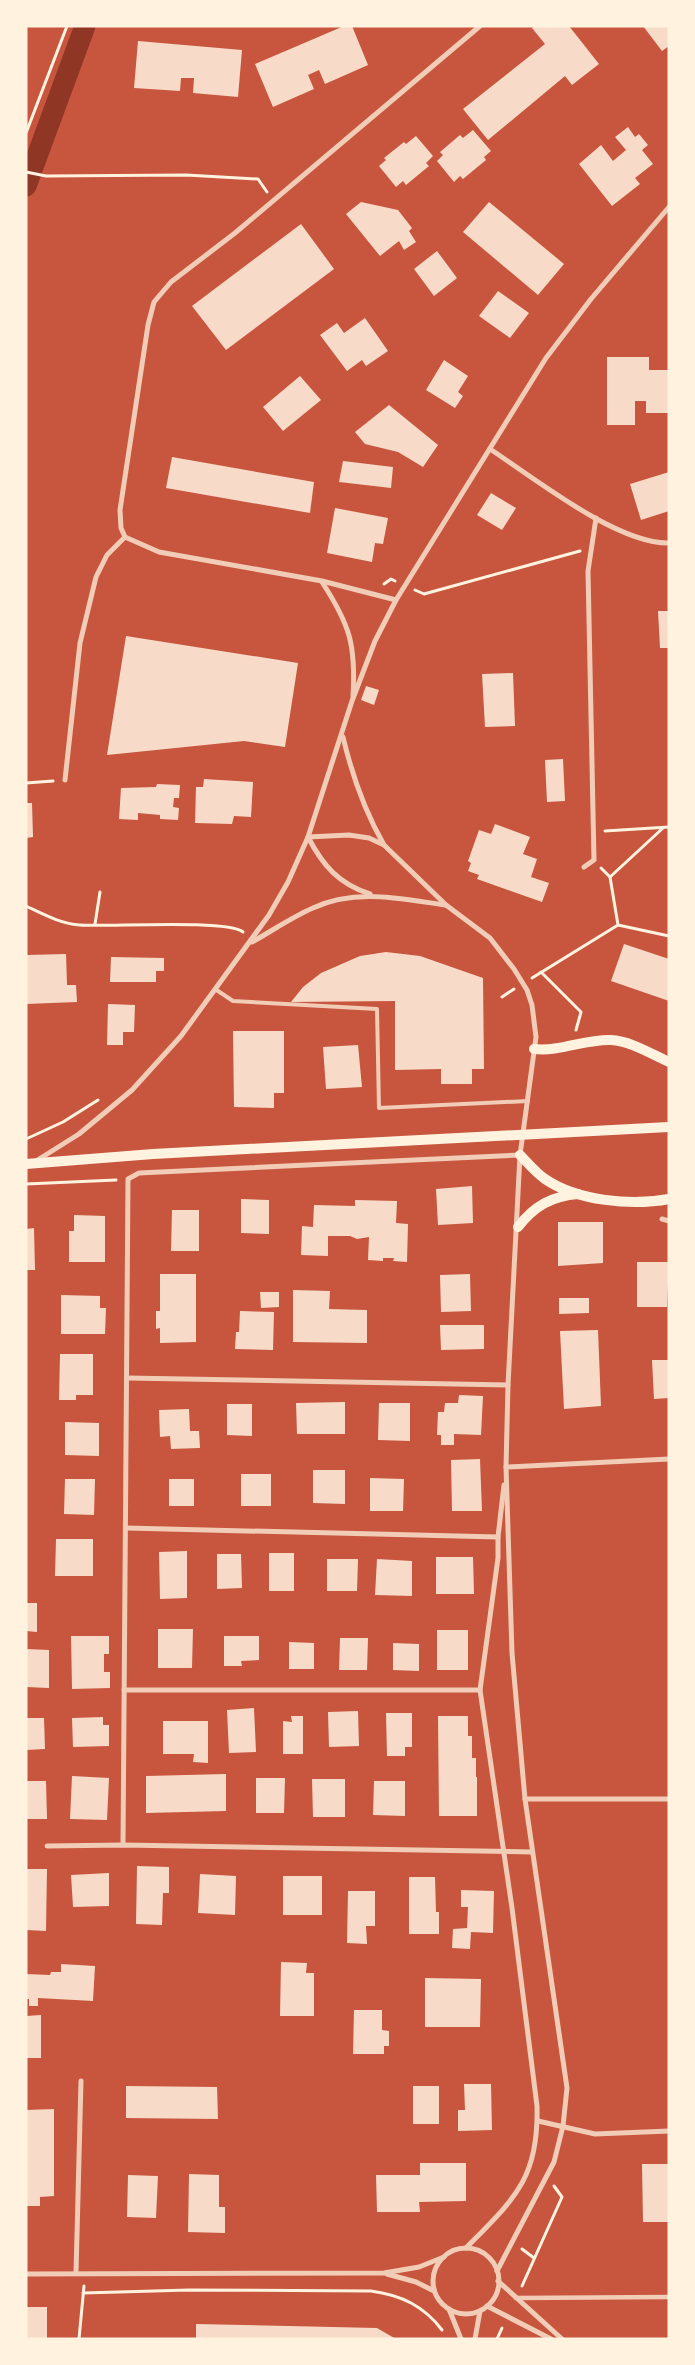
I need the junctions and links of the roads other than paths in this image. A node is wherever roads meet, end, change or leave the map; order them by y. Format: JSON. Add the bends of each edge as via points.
{"nodes":[{"id":1,"x":480,"y":26,"type":"edge"},
{"id":2,"x":669,"y":207,"type":"edge"},
{"id":3,"x":490,"y":449,"type":"junction"},
{"id":4,"x":596,"y":518,"type":"junction"},
{"id":5,"x":125,"y":537,"type":"junction"},
{"id":6,"x":669,"y":543,"type":"edge"},
{"id":7,"x":322,"y":581,"type":"junction"},
{"id":8,"x":396,"y":600,"type":"junction"},
{"id":9,"x":352,"y":701,"type":"junction"},
{"id":10,"x":343,"y":735,"type":"junction"},
{"id":11,"x":65,"y":780,"type":"road end"},
{"id":12,"x":308,"y":838,"type":"junction"},
{"id":13,"x":384,"y":845,"type":"junction"},
{"id":14,"x":584,"y":867,"type":"dead end"},
{"id":15,"x":374,"y":896,"type":"junction"},
{"id":16,"x":446,"y":905,"type":"junction"},
{"id":17,"x":250,"y":943,"type":"junction"},
{"id":18,"x":215,"y":989,"type":"junction"},
{"id":19,"x":534,"y":1048,"type":"junction"},
{"id":20,"x":669,"y":1062,"type":"edge"},
{"id":21,"x":528,"y":1101,"type":"junction"},
{"id":22,"x":669,"y":1127,"type":"edge"},
{"id":23,"x":520,"y":1155,"type":"junction"},
{"id":24,"x":30,"y":1163,"type":"edge"},
{"id":25,"x":583,"y":1194,"type":"junction"},
{"id":26,"x":669,"y":1199,"type":"edge"},
{"id":27,"x":662,"y":1219,"type":"dead end"},
{"id":28,"x":669,"y":1221,"type":"edge"},
{"id":29,"x":518,"y":1227,"type":"junction"},
{"id":30,"x":127,"y":1378,"type":"junction"},
{"id":31,"x":508,"y":1385,"type":"junction"},
{"id":32,"x":669,"y":1459,"type":"edge"},
{"id":33,"x":506,"y":1467,"type":"junction"},
{"id":34,"x":126,"y":1528,"type":"junction"},
{"id":35,"x":498,"y":1537,"type":"junction"},
{"id":36,"x":124,"y":1690,"type":"junction"},
{"id":37,"x":480,"y":1690,"type":"junction"},
{"id":38,"x":525,"y":1799,"type":"junction"},
{"id":39,"x":669,"y":1799,"type":"edge"},
{"id":40,"x":123,"y":1845,"type":"junction"},
{"id":41,"x":47,"y":1846,"type":"dead end"},
{"id":42,"x":502,"y":1850,"type":"junction"},
{"id":43,"x":532,"y":1852,"type":"junction"},
{"id":44,"x":81,"y":2081,"type":"dead end"},
{"id":45,"x":538,"y":2121,"type":"junction"},
{"id":46,"x":563,"y":2126,"type":"junction"},
{"id":47,"x":669,"y":2130,"type":"edge"},
{"id":48,"x":466,"y":2248,"type":"junction"},
{"id":49,"x":444,"y":2257,"type":"junction"},
{"id":50,"x":497,"y":2270,"type":"junction"},
{"id":51,"x":76,"y":2273,"type":"junction"},
{"id":52,"x":384,"y":2273,"type":"junction"},
{"id":53,"x":26,"y":2274,"type":"edge"},
{"id":54,"x":498,"y":2281,"type":"junction"},
{"id":55,"x":435,"y":2292,"type":"junction"},
{"id":56,"x":669,"y":2297,"type":"edge"},
{"id":57,"x":516,"y":2298,"type":"junction"},
{"id":58,"x":486,"y":2306,"type":"junction"},
{"id":59,"x":449,"y":2309,"type":"junction"},
{"id":60,"x":480,"y":2311,"type":"junction"},
{"id":61,"x":461,"y":2339,"type":"edge"},
{"id":62,"x":475,"y":2339,"type":"edge"},
{"id":63,"x":551,"y":2339,"type":"edge"},
{"id":64,"x":562,"y":2339,"type":"edge"}],
"edges":[{"from":1,"to":5,"type":"street","via":[[274,200],[171,282],[154,302],[120,510]]},
{"from":2,"to":3,"type":"street","via":[[546,358]]},
{"from":3,"to":4,"type":"street"},
{"from":3,"to":8,"type":"street"},
{"from":4,"to":6,"type":"street","via":[[644,540]]},
{"from":4,"to":14,"type":"street","via":[[588,571],[594,860]]},
{"from":5,"to":7,"type":"street","via":[[159,552]]},
{"from":5,"to":11,"type":"street","via":[[106,555],[96,577],[80,643]]},
{"from":7,"to":8,"type":"street"},
{"from":7,"to":9,"type":"street","via":[[340,609],[349,634],[355,662]]},
{"from":8,"to":9,"type":"street"},
{"from":9,"to":10,"type":"street"},
{"from":10,"to":12,"type":"street"},
{"from":10,"to":13,"type":"street","via":[[360,797]]},
{"from":12,"to":13,"type":"street","via":[[350,835]]},
{"from":12,"to":15,"type":"street","via":[[334,876],[355,890]]},
{"from":12,"to":17,"type":"street","via":[[288,882]]},
{"from":13,"to":16,"type":"street"},
{"from":15,"to":16,"type":"street"},
{"from":15,"to":17,"type":"street","via":[[342,898],[313,907]]},
{"from":16,"to":19,"type":"street","via":[[490,938],[505,954],[532,1005]]},
{"from":17,"to":18,"type":"street"},
{"from":18,"to":21,"type":"lane","via":[[233,1001],[377,1009],[380,1108]]},
{"from":18,"to":24,"type":"street","via":[[181,1036],[132,1090],[80,1134]]},
{"from":19,"to":20,"type":"main road","via":[[552,1049],[598,1040],[622,1041]]},
{"from":19,"to":21,"type":"street"},
{"from":21,"to":23,"type":"street"},
{"from":22,"to":24,"type":"main road"},
{"from":23,"to":25,"type":"main road","via":[[544,1179]]},
{"from":23,"to":29,"type":"street"},
{"from":23,"to":30,"type":"street","via":[[139,1173],[128,1179]]},
{"from":25,"to":26,"type":"main road","via":[[631,1203]]},
{"from":25,"to":29,"type":"main road","via":[[550,1199],[534,1209]]},
{"from":27,"to":28,"type":"street"},
{"from":29,"to":31,"type":"street"},
{"from":30,"to":31,"type":"street"},
{"from":30,"to":34,"type":"street"},
{"from":31,"to":33,"type":"street"},
{"from":32,"to":33,"type":"street"},
{"from":33,"to":35,"type":"street"},
{"from":33,"to":38,"type":"street","via":[[512,1653]]},
{"from":34,"to":35,"type":"street"},
{"from":34,"to":36,"type":"street"},
{"from":35,"to":37,"type":"street"},
{"from":36,"to":37,"type":"street"},
{"from":36,"to":40,"type":"street"},
{"from":37,"to":42,"type":"street"},
{"from":38,"to":39,"type":"street"},
{"from":38,"to":43,"type":"street"},
{"from":40,"to":41,"type":"street"},
{"from":40,"to":42,"type":"street"},
{"from":42,"to":43,"type":"street"},
{"from":42,"to":45,"type":"street"},
{"from":43,"to":46,"type":"street","via":[[567,2088]]},
{"from":44,"to":51,"type":"street"},
{"from":45,"to":46,"type":"street"},
{"from":45,"to":48,"type":"street","via":[[538,2137],[530,2169],[510,2203]]},
{"from":46,"to":47,"type":"street","via":[[595,2134]]},
{"from":46,"to":50,"type":"street","via":[[554,2162]]},
{"from":48,"to":49,"type":"street"},
{"from":48,"to":50,"type":"street","via":[[486,2255]]},
{"from":49,"to":52,"type":"street","via":[[419,2267]]},
{"from":49,"to":55,"type":"street","via":[[434,2273]]},
{"from":50,"to":54,"type":"street"},
{"from":51,"to":52,"type":"street"},
{"from":51,"to":53,"type":"street"},
{"from":52,"to":55,"type":"street","via":[[416,2282]]},
{"from":54,"to":57,"type":"street"},
{"from":54,"to":58,"type":"street","via":[[496,2294]]},
{"from":55,"to":59,"type":"street"},
{"from":56,"to":57,"type":"street"},
{"from":57,"to":64,"type":"street"},
{"from":58,"to":60,"type":"street"},
{"from":58,"to":63,"type":"street"},
{"from":59,"to":60,"type":"street","via":[[459,2313]]},
{"from":59,"to":61,"type":"street"},
{"from":60,"to":62,"type":"street"}]}
